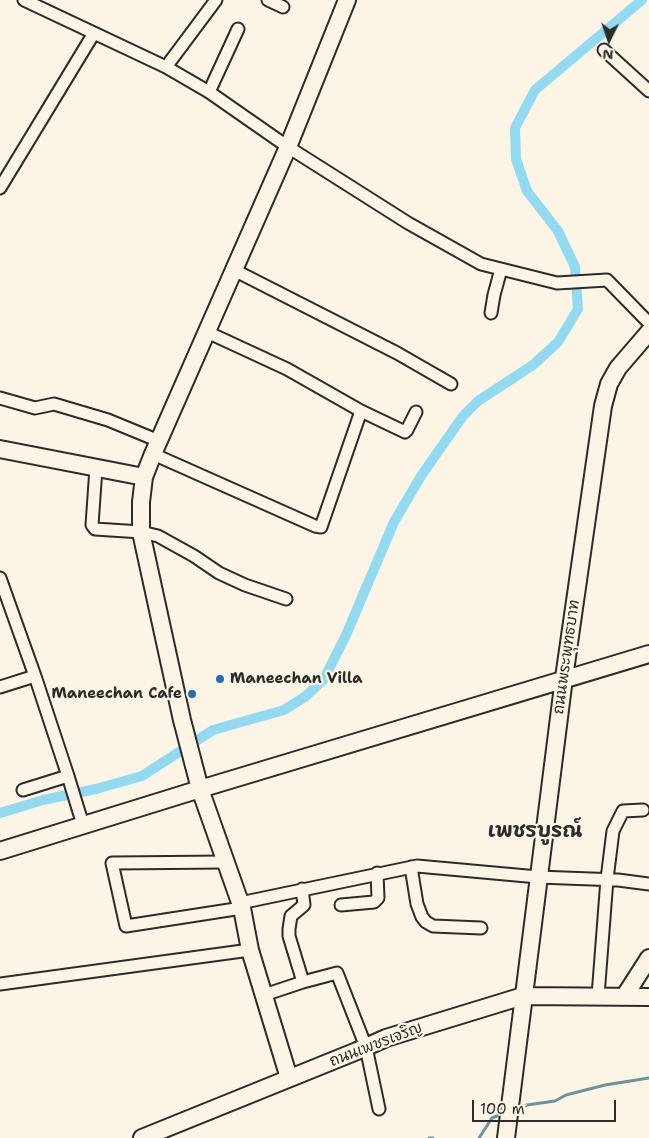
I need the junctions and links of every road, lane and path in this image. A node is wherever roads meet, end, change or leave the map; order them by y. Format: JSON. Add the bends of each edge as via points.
{"nodes":[{"id":1,"x":24,"y":0,"type":"edge"},
{"id":2,"x":216,"y":0,"type":"edge"},
{"id":3,"x":268,"y":0,"type":"edge"},
{"id":4,"x":347,"y":0,"type":"edge"},
{"id":5,"x":283,"y":7,"type":"dead end"},
{"id":6,"x":238,"y":30,"type":"dead end"},
{"id":7,"x":94,"y":33,"type":"junction"},
{"id":8,"x":604,"y":50,"type":"dead end"},
{"id":9,"x":166,"y":68,"type":"junction"},
{"id":10,"x":649,"y":91,"type":"edge"},
{"id":11,"x":208,"y":92,"type":"junction"},
{"id":12,"x":288,"y":146,"type":"junction"},
{"id":13,"x":0,"y":188,"type":"edge"},
{"id":14,"x":502,"y":269,"type":"junction"},
{"id":15,"x":234,"y":270,"type":"junction"},
{"id":16,"x":491,"y":313,"type":"dead end"},
{"id":17,"x":649,"y":322,"type":"edge"},
{"id":18,"x":207,"y":332,"type":"junction"},
{"id":19,"x":649,"y":332,"type":"edge"},
{"id":20,"x":451,"y":384,"type":"dead end"},
{"id":21,"x":0,"y":398,"type":"edge"},
{"id":22,"x":361,"y":411,"type":"junction"},
{"id":23,"x":416,"y":412,"type":"dead end"},
{"id":24,"x":156,"y":447,"type":"junction"},
{"id":25,"x":0,"y":449,"type":"edge"},
{"id":26,"x":96,"y":468,"type":"junction"},
{"id":27,"x":144,"y":477,"type":"junction"},
{"id":28,"x":141,"y":532,"type":"junction"},
{"id":29,"x":0,"y":578,"type":"edge"},
{"id":30,"x":286,"y":598,"type":"dead end"},
{"id":31,"x":649,"y":654,"type":"edge"},
{"id":32,"x":35,"y":676,"type":"junction"},
{"id":33,"x":564,"y":678,"type":"junction"},
{"id":34,"x":0,"y":687,"type":"edge"},
{"id":35,"x":69,"y":779,"type":"junction"},
{"id":36,"x":200,"y":789,"type":"junction"},
{"id":37,"x":23,"y":790,"type":"dead end"},
{"id":38,"x":647,"y":808,"type":"edge"},
{"id":39,"x":82,"y":821,"type":"junction"},
{"id":40,"x":0,"y":851,"type":"edge"},
{"id":41,"x":226,"y":862,"type":"junction"},
{"id":42,"x":412,"y":867,"type":"junction"},
{"id":43,"x":377,"y":873,"type":"junction"},
{"id":44,"x":538,"y":877,"type":"junction"},
{"id":45,"x":607,"y":879,"type":"junction"},
{"id":46,"x":649,"y":884,"type":"edge"},
{"id":47,"x":302,"y":889,"type":"junction"},
{"id":48,"x":341,"y":905,"type":"dead end"},
{"id":49,"x":241,"y":906,"type":"junction"},
{"id":50,"x":481,"y":928,"type":"dead end"},
{"id":51,"x":250,"y":950,"type":"junction"},
{"id":52,"x":649,"y":958,"type":"edge"},
{"id":53,"x":303,"y":982,"type":"junction"},
{"id":54,"x":0,"y":984,"type":"edge"},
{"id":55,"x":264,"y":995,"type":"junction"},
{"id":56,"x":523,"y":996,"type":"junction"},
{"id":57,"x":598,"y":996,"type":"junction"},
{"id":58,"x":624,"y":996,"type":"junction"},
{"id":59,"x":649,"y":997,"type":"edge"},
{"id":60,"x":366,"y":1047,"type":"junction"},
{"id":61,"x":289,"y":1078,"type":"junction"},
{"id":62,"x":379,"y":1109,"type":"dead end"},
{"id":63,"x":507,"y":1134,"type":"edge"},
{"id":64,"x":142,"y":1138,"type":"edge"}],
"edges":[{"from":1,"to":7,"type":"street"},
{"from":2,"to":9,"type":"street"},
{"from":3,"to":5,"type":"street"},
{"from":4,"to":12,"type":"street"},
{"from":6,"to":11,"type":"street"},
{"from":7,"to":9,"type":"street"},
{"from":7,"to":13,"type":"street"},
{"from":8,"to":10,"type":"street"},
{"from":9,"to":11,"type":"street"},
{"from":11,"to":12,"type":"street"},
{"from":12,"to":14,"type":"street","via":[[408,223],[481,264]]},
{"from":12,"to":15,"type":"street"},
{"from":14,"to":16,"type":"street"},
{"from":14,"to":17,"type":"street","via":[[557,283],[608,280]]},
{"from":15,"to":18,"type":"street"},
{"from":15,"to":20,"type":"street"},
{"from":18,"to":22,"type":"street","via":[[287,369]]},
{"from":18,"to":24,"type":"street"},
{"from":19,"to":33,"type":"street","name":"ถนนพระพุทธบาท","via":[[618,368],[603,406]]},
{"from":21,"to":24,"type":"street","via":[[35,408],[54,404],[108,420]]},
{"from":22,"to":23,"type":"street","via":[[405,432]]},
{"from":22,"to":24,"type":"street","via":[[321,527]]},
{"from":24,"to":27,"type":"street"},
{"from":25,"to":26,"type":"street"},
{"from":26,"to":27,"type":"street"},
{"from":26,"to":28,"type":"street","via":[[92,526],[98,530]]},
{"from":27,"to":28,"type":"street"},
{"from":28,"to":30,"type":"street","via":[[165,539],[245,586]]},
{"from":28,"to":36,"type":"street"},
{"from":29,"to":32,"type":"street"},
{"from":31,"to":33,"type":"street"},
{"from":32,"to":34,"type":"street"},
{"from":32,"to":35,"type":"street"},
{"from":33,"to":36,"type":"street"},
{"from":33,"to":44,"type":"street","name":"ถนนพระพุทธบาท"},
{"from":35,"to":37,"type":"street"},
{"from":35,"to":39,"type":"street"},
{"from":36,"to":39,"type":"street"},
{"from":36,"to":41,"type":"street"},
{"from":38,"to":45,"type":"street","via":[[623,811],[614,831]]},
{"from":39,"to":40,"type":"street"},
{"from":41,"to":49,"type":"street"},
{"from":41,"to":49,"type":"street","via":[[112,863],[126,926]]},
{"from":42,"to":43,"type":"street"},
{"from":42,"to":44,"type":"street"},
{"from":42,"to":50,"type":"street","via":[[417,904],[426,922],[433,926]]},
{"from":43,"to":47,"type":"street"},
{"from":43,"to":48,"type":"street","via":[[378,898],[374,902]]},
{"from":44,"to":45,"type":"street"},
{"from":44,"to":56,"type":"street","name":"ถนนพระพุทธบาท"},
{"from":45,"to":46,"type":"street"},
{"from":45,"to":57,"type":"street"},
{"from":47,"to":49,"type":"street"},
{"from":47,"to":53,"type":"street","via":[[304,905],[290,916],[288,929]]},
{"from":49,"to":51,"type":"street"},
{"from":51,"to":54,"type":"street"},
{"from":51,"to":55,"type":"street"},
{"from":52,"to":58,"type":"street"},
{"from":53,"to":55,"type":"street"},
{"from":53,"to":60,"type":"street","via":[[337,973]]},
{"from":55,"to":61,"type":"street"},
{"from":56,"to":57,"type":"street","name":"ถนนเพชรเจริญ"},
{"from":56,"to":60,"type":"street","name":"ถนนเพชรเจริญ"},
{"from":56,"to":63,"type":"street","name":"ถนนพระพุทธบาท"},
{"from":57,"to":58,"type":"street","name":"ถนนเพชรเจริญ"},
{"from":58,"to":59,"type":"street","name":"ถนนเพชรเจริญ"},
{"from":60,"to":61,"type":"street","name":"ถนนเพชรเจริญ"},
{"from":60,"to":62,"type":"street"},
{"from":61,"to":64,"type":"street","name":"ถนนเพชรเจริญ"}]}
